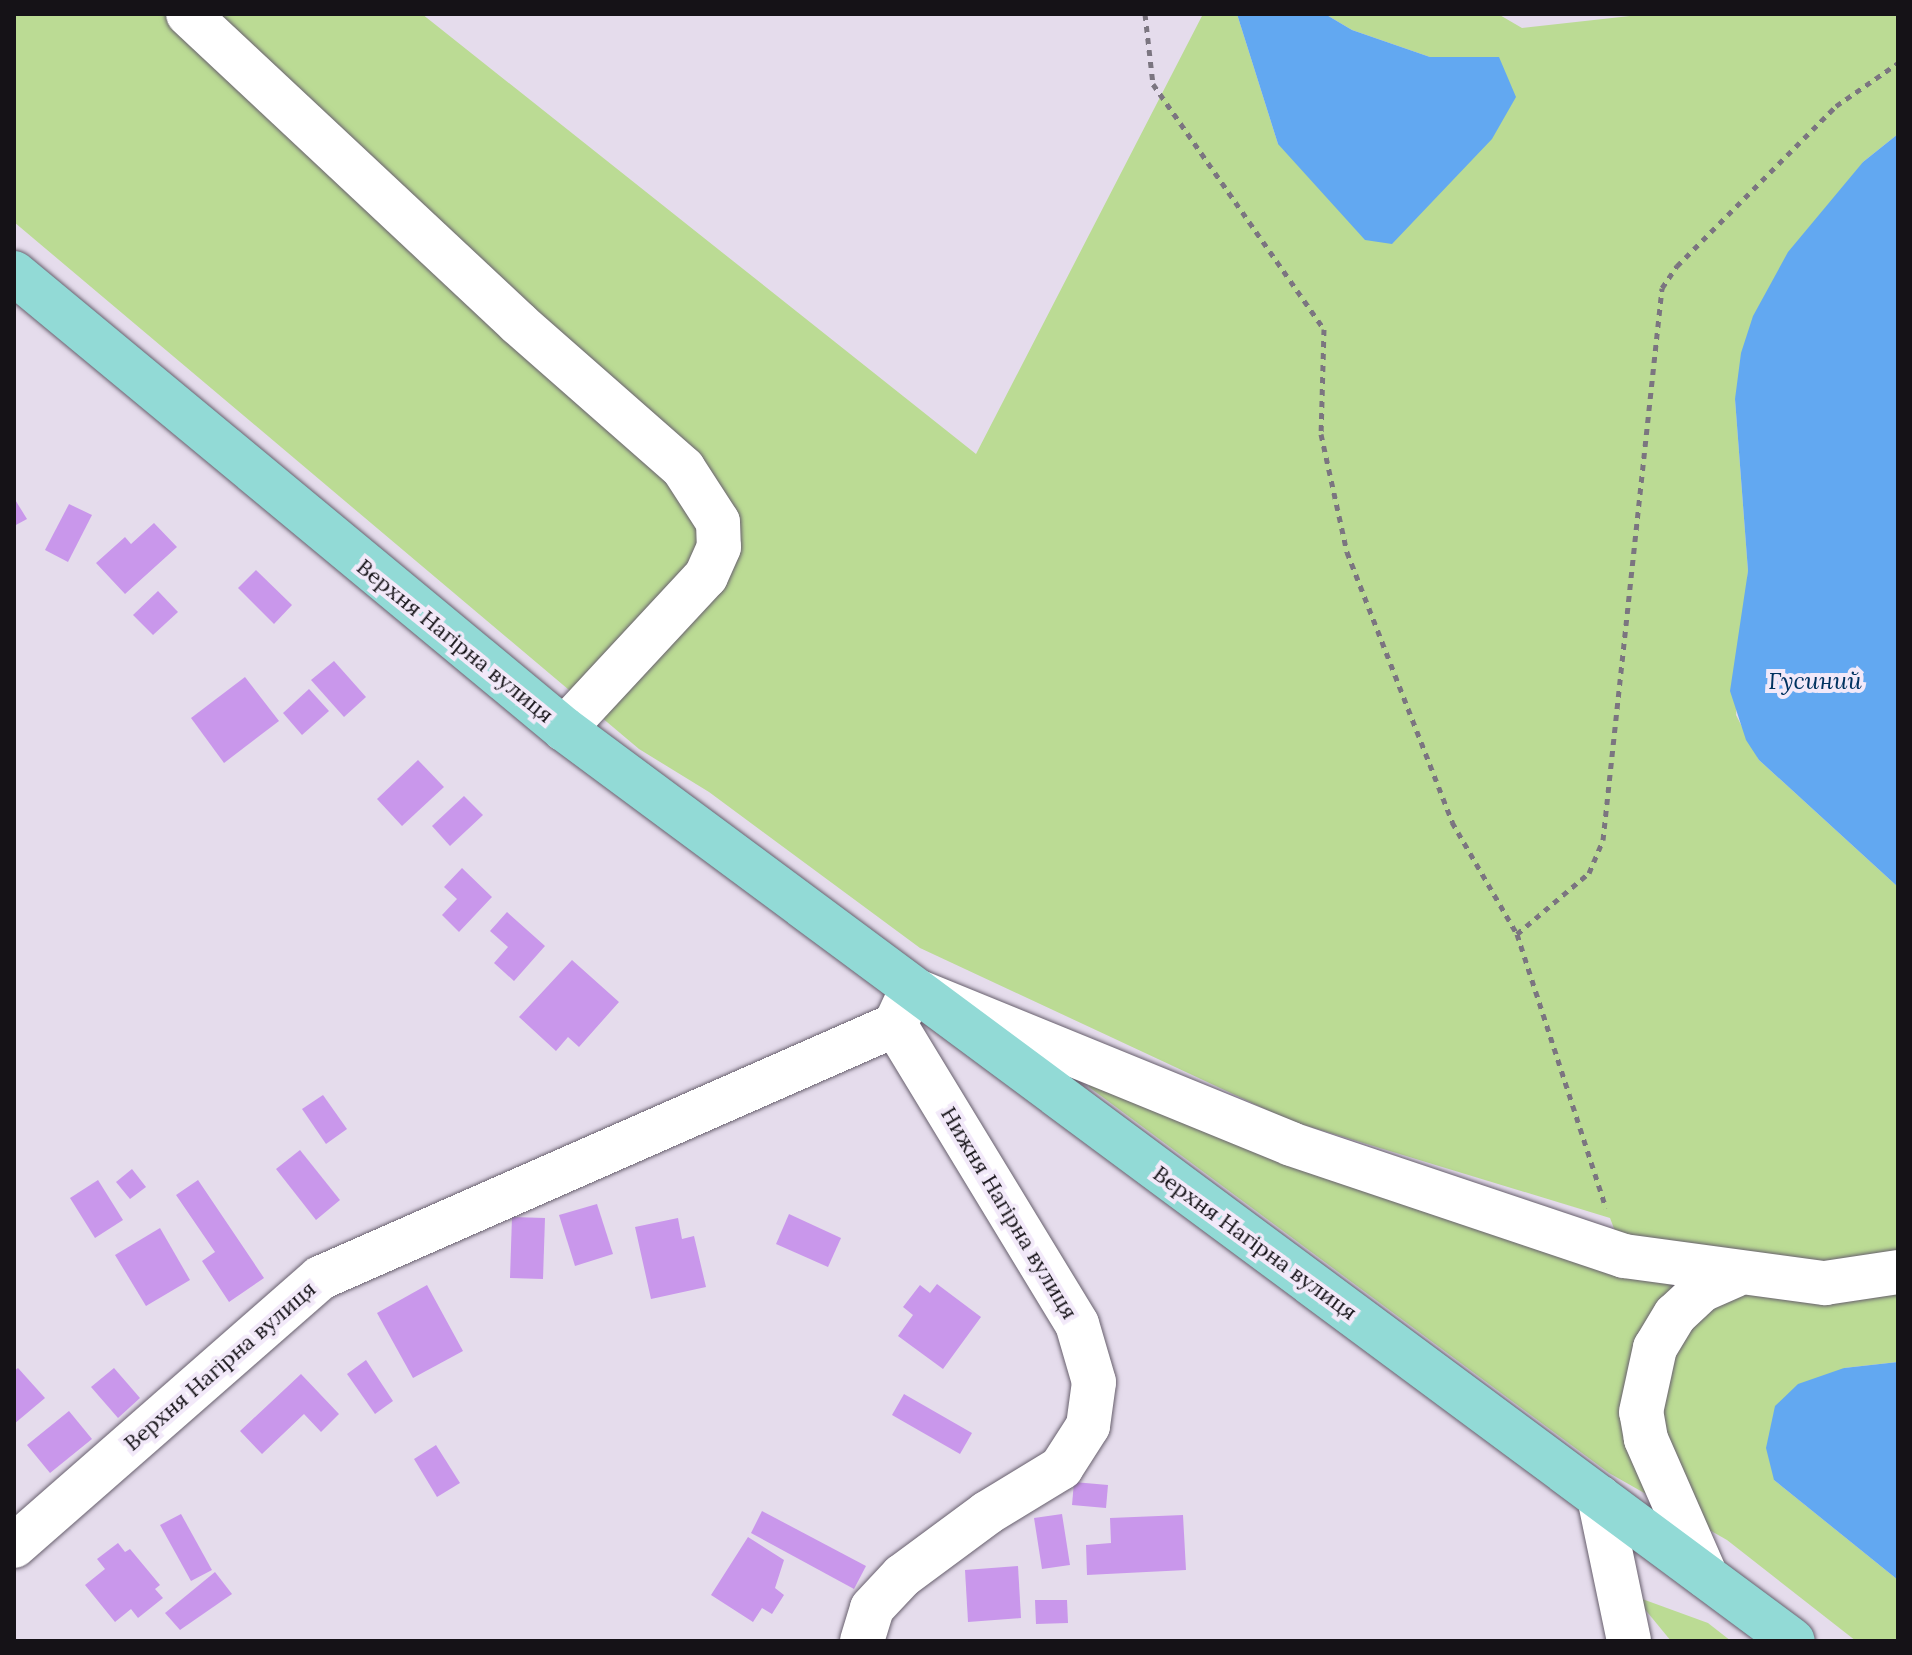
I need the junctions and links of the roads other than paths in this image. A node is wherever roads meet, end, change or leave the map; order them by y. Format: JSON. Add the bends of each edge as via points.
{"nodes":[{"id":1,"x":188,"y":14,"type":"edge"},
{"id":2,"x":14,"y":273,"type":"edge"},
{"id":3,"x":564,"y":729,"type":"junction"},
{"id":4,"x":903,"y":1007,"type":"junction"},
{"id":5,"x":1898,"y":1272,"type":"edge"},
{"id":6,"x":1735,"y":1275,"type":"junction"},
{"id":7,"x":1599,"y":1497,"type":"junction"},
{"id":8,"x":14,"y":1546,"type":"edge"},
{"id":9,"x":1706,"y":1576,"type":"junction"},
{"id":10,"x":862,"y":1641,"type":"edge"},
{"id":11,"x":1629,"y":1641,"type":"edge"},
{"id":12,"x":1793,"y":1641,"type":"edge"}],
"edges":[{"from":1,"to":3,"type":"street","via":[[518,323],[683,468],[718,522],[719,547],[706,576]]},
{"from":2,"to":3,"type":"main road","name":"Верхня Нагірна вулиця"},
{"from":3,"to":4,"type":"main road","name":"Верхня Нагірна вулиця"},
{"from":4,"to":6,"type":"street","via":[[1624,1256]]},
{"from":4,"to":7,"type":"main road","name":"Верхня Нагірна вулиця"},
{"from":4,"to":8,"type":"street","name":"Верхня Нагірна вулиця","via":[[320,1278]]},
{"from":4,"to":10,"type":"street","name":"Нижня Нагірна вулиця","via":[[1077,1324],[1094,1382],[1088,1426],[1061,1468],[987,1513],[902,1576],[872,1608]]},
{"from":5,"to":6,"type":"street","via":[[1825,1283]]},
{"from":6,"to":9,"type":"street","via":[[1702,1290],[1675,1315],[1655,1348],[1641,1412],[1646,1439]]},
{"from":7,"to":9,"type":"main road","name":"Верхня Нагірна вулиця"},
{"from":7,"to":11,"type":"street"},
{"from":9,"to":12,"type":"main road","name":"Верхня Нагірна вулиця"}]}
